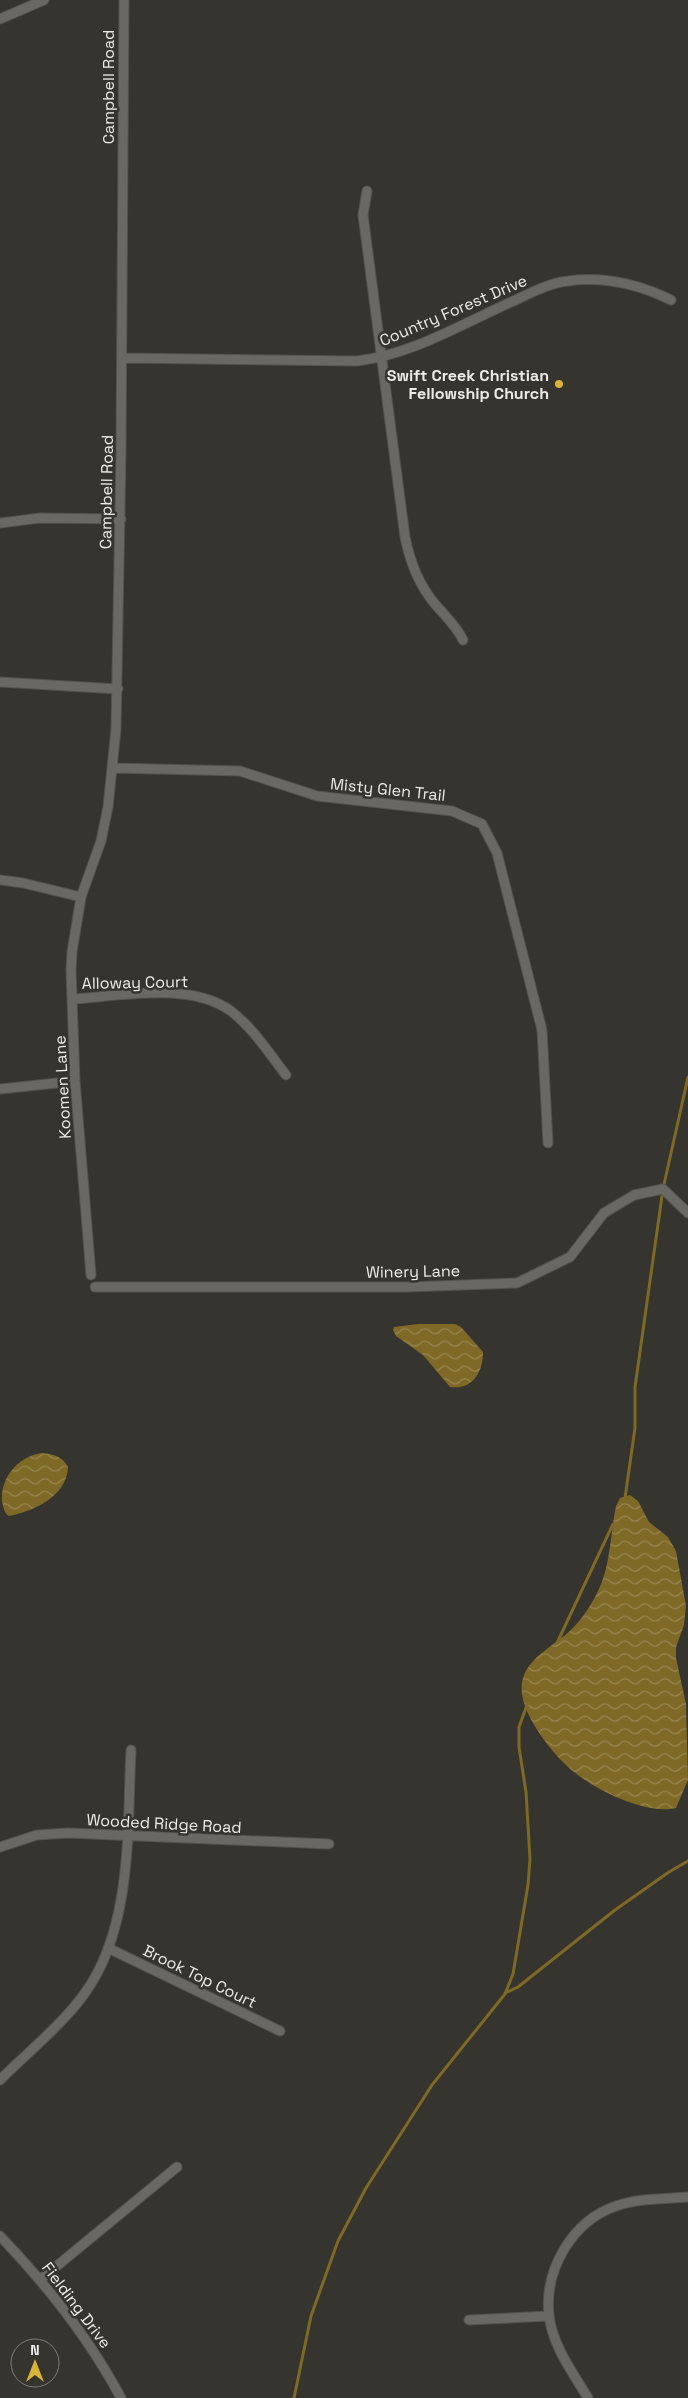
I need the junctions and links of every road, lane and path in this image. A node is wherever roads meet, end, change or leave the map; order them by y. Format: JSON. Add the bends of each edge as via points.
{"nodes":[{"id":1,"x":44,"y":0,"type":"edge"},
{"id":2,"x":124,"y":0,"type":"edge"},
{"id":3,"x":0,"y":19,"type":"edge"},
{"id":4,"x":367,"y":191,"type":"dead end"},
{"id":5,"x":672,"y":300,"type":"dead end"},
{"id":6,"x":122,"y":358,"type":"junction"},
{"id":7,"x":381,"y":358,"type":"junction"},
{"id":8,"x":120,"y":519,"type":"junction"},
{"id":9,"x":0,"y":523,"type":"edge"},
{"id":10,"x":463,"y":640,"type":"dead end"},
{"id":11,"x":0,"y":682,"type":"edge"},
{"id":12,"x":118,"y":689,"type":"junction"},
{"id":13,"x":113,"y":768,"type":"junction"},
{"id":14,"x":0,"y":880,"type":"edge"},
{"id":15,"x":81,"y":897,"type":"junction"},
{"id":16,"x":73,"y":999,"type":"junction"},
{"id":17,"x":286,"y":1075,"type":"dead end"},
{"id":18,"x":75,"y":1081,"type":"junction"},
{"id":19,"x":0,"y":1089,"type":"edge"},
{"id":20,"x":548,"y":1143,"type":"dead end"},
{"id":21,"x":688,"y":1213,"type":"edge"},
{"id":22,"x":91,"y":1275,"type":"dead end"},
{"id":23,"x":95,"y":1287,"type":"dead end"},
{"id":24,"x":131,"y":1750,"type":"dead end"},
{"id":25,"x":126,"y":1836,"type":"junction"},
{"id":26,"x":329,"y":1844,"type":"dead end"},
{"id":27,"x":0,"y":1847,"type":"edge"},
{"id":28,"x":108,"y":1948,"type":"junction"},
{"id":29,"x":280,"y":2031,"type":"dead end"},
{"id":30,"x":0,"y":2080,"type":"edge"},
{"id":31,"x":177,"y":2167,"type":"dead end"},
{"id":32,"x":688,"y":2197,"type":"edge"},
{"id":33,"x":0,"y":2236,"type":"edge"},
{"id":34,"x":41,"y":2279,"type":"junction"},
{"id":35,"x":549,"y":2316,"type":"junction"},
{"id":36,"x":469,"y":2320,"type":"dead end"},
{"id":37,"x":121,"y":2398,"type":"edge"},
{"id":38,"x":588,"y":2398,"type":"edge"}],
"edges":[{"from":1,"to":3,"type":"street"},
{"from":2,"to":6,"type":"street","name":"Campbell Road"},
{"from":4,"to":7,"type":"street","via":[[364,215]]},
{"from":5,"to":7,"type":"street","name":"Country Forest Drive","via":[[630,283],[566,281],[539,289]]},
{"from":6,"to":7,"type":"street","name":"Country Forest Drive","via":[[358,361]]},
{"from":6,"to":8,"type":"street","name":"Campbell Road"},
{"from":7,"to":10,"type":"street","via":[[408,554],[423,588],[454,624]]},
{"from":8,"to":9,"type":"street","via":[[40,518]]},
{"from":8,"to":12,"type":"street","name":"Campbell Road"},
{"from":11,"to":12,"type":"street"},
{"from":12,"to":13,"type":"street","name":"Campbell Road"},
{"from":13,"to":15,"type":"street","name":"Campbell Road","via":[[101,841]]},
{"from":13,"to":20,"type":"street","name":"Misty Glen Trail","via":[[240,772],[317,796],[452,811],[482,824],[497,853],[542,1030]]},
{"from":14,"to":15,"type":"street"},
{"from":15,"to":16,"type":"street","name":"Koomen Lane","via":[[72,952]]},
{"from":16,"to":17,"type":"street","name":"Alloway Court","via":[[166,993],[203,998],[229,1010],[242,1021]]},
{"from":16,"to":18,"type":"street","name":"Koomen Lane"},
{"from":18,"to":19,"type":"street"},
{"from":18,"to":22,"type":"street","name":"Koomen Lane"},
{"from":21,"to":23,"type":"street","name":"Winery Lane","via":[[662,1189],[634,1195],[604,1213],[570,1257],[517,1283],[408,1287]]},
{"from":24,"to":25,"type":"street"},
{"from":25,"to":26,"type":"street","name":"Wooded Ridge Road"},
{"from":25,"to":27,"type":"street","name":"Wooded Ridge Road","via":[[51,1833]]},
{"from":25,"to":28,"type":"street","via":[[122,1894]]},
{"from":28,"to":29,"type":"street","name":"Brook Top Court"},
{"from":28,"to":30,"type":"street","via":[[85,1993]]},
{"from":31,"to":34,"type":"street"},
{"from":32,"to":35,"type":"street","via":[[643,2200],[615,2206],[577,2231],[566,2245],[550,2282]]},
{"from":33,"to":34,"type":"street","name":"Fielding Drive"},
{"from":34,"to":37,"type":"street","name":"Fielding Drive","via":[[87,2341]]},
{"from":35,"to":36,"type":"street"},
{"from":35,"to":38,"type":"street","via":[[563,2355]]}]}
